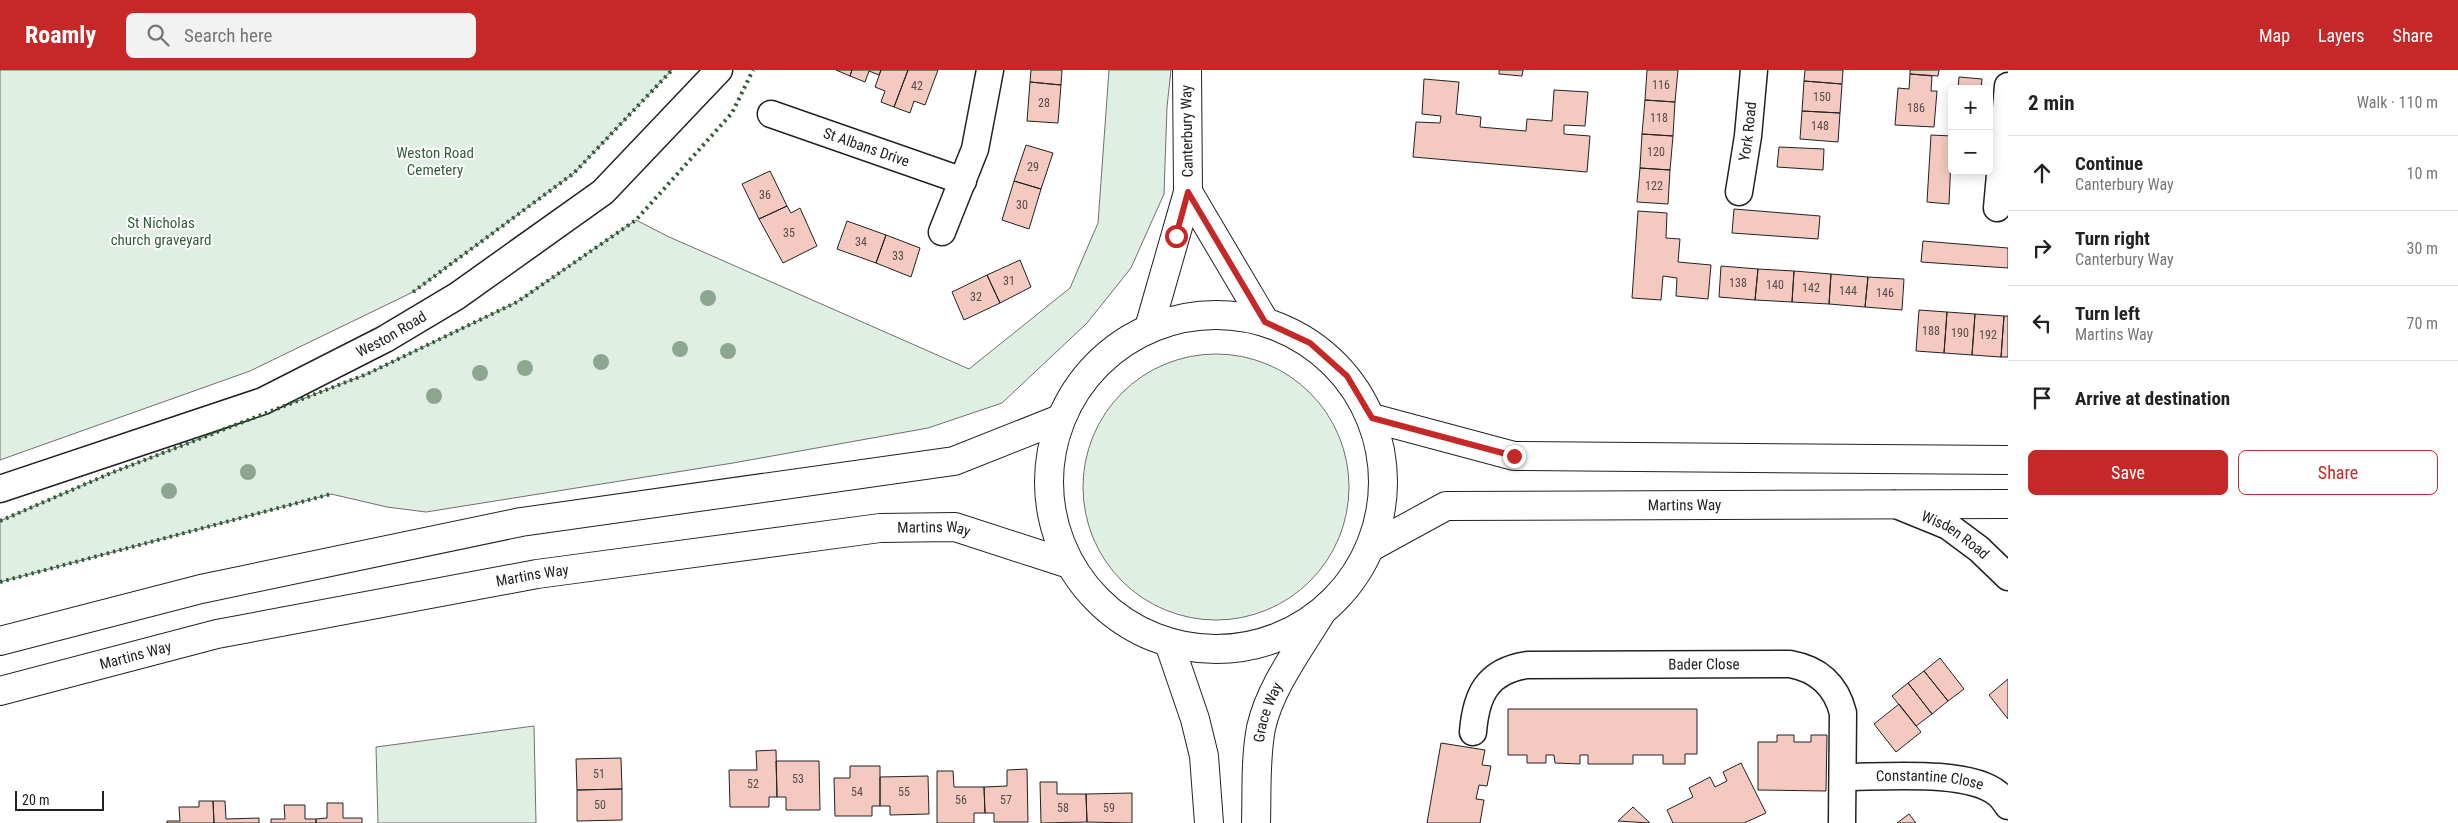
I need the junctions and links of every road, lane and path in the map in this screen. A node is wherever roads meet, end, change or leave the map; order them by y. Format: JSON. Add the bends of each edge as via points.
{"nodes":[{"id":1,"x":719,"y":70,"type":"edge"},
{"id":2,"x":990,"y":70,"type":"edge"},
{"id":3,"x":1187,"y":70,"type":"edge"},
{"id":4,"x":1754,"y":70,"type":"edge"},
{"id":5,"x":2008,"y":86,"type":"edge"},
{"id":6,"x":771,"y":114,"type":"dead end"},
{"id":7,"x":963,"y":181,"type":"junction"},
{"id":8,"x":1188,"y":192,"type":"junction"},
{"id":9,"x":1739,"y":192,"type":"dead end"},
{"id":10,"x":1997,"y":208,"type":"dead end"},
{"id":11,"x":942,"y":232,"type":"dead end"},
{"id":12,"x":1265,"y":322,"type":"junction"},
{"id":13,"x":1149,"y":328,"type":"junction"},
{"id":14,"x":1372,"y":418,"type":"junction"},
{"id":15,"x":1060,"y":419,"type":"junction"},
{"id":16,"x":2008,"y":460,"type":"edge"},
{"id":17,"x":0,"y":489,"type":"edge"},
{"id":18,"x":1893,"y":503,"type":"junction"},
{"id":19,"x":2008,"y":504,"type":"edge"},
{"id":20,"x":1371,"y":547,"type":"junction"},
{"id":21,"x":1069,"y":564,"type":"junction"},
{"id":22,"x":2008,"y":577,"type":"edge"},
{"id":23,"x":1321,"y":613,"type":"junction"},
{"id":24,"x":0,"y":641,"type":"edge"},
{"id":25,"x":1169,"y":643,"type":"junction"},
{"id":26,"x":0,"y":691,"type":"edge"},
{"id":27,"x":1473,"y":732,"type":"dead end"},
{"id":28,"x":1844,"y":777,"type":"junction"},
{"id":29,"x":2008,"y":806,"type":"edge"},
{"id":30,"x":1209,"y":823,"type":"edge"},
{"id":31,"x":1256,"y":823,"type":"edge"},
{"id":32,"x":1842,"y":823,"type":"edge"}],
"edges":[{"from":1,"to":17,"type":"street","name":"Weston Road","via":[[603,192],[457,296],[385,339],[263,401]]},
{"from":2,"to":7,"type":"street","via":[[975,149]]},
{"from":3,"to":8,"type":"main road","name":"Canterbury Way"},
{"from":4,"to":9,"type":"street","name":"York Road"},
{"from":5,"to":10,"type":"street"},
{"from":6,"to":7,"type":"street","name":"St Albans Drive"},
{"from":7,"to":11,"type":"street"},
{"from":8,"to":12,"type":"main road","name":"Canterbury Way"},
{"from":8,"to":13,"type":"main road","name":"Canterbury Way"},
{"from":12,"to":13,"type":"main road","via":[[1226,314],[1187,316]]},
{"from":12,"to":14,"type":"main road","via":[[1310,343],[1347,376]]},
{"from":13,"to":15,"type":"main road","via":[[1105,356],[1081,381]]},
{"from":14,"to":16,"type":"main road","via":[[1514,456]]},
{"from":14,"to":20,"type":"main road","via":[[1383,461],[1383,505]]},
{"from":15,"to":21,"type":"main road","via":[[1048,468],[1052,517]]},
{"from":15,"to":24,"type":"main road","via":[[954,460],[521,522],[201,589]]},
{"from":18,"to":19,"type":"main road","name":"Martins Way"},
{"from":18,"to":20,"type":"main road","name":"Martins Way","via":[[1446,506]]},
{"from":18,"to":22,"type":"street","name":"Wisden Road","via":[[1948,526],[1979,549]]},
{"from":20,"to":23,"type":"main road","via":[[1350,583]]},
{"from":21,"to":25,"type":"main road","via":[[1095,598],[1129,626]]},
{"from":21,"to":26,"type":"main road","name":"Martins Way","via":[[955,527],[880,528],[527,575],[217,634]]},
{"from":23,"to":25,"type":"main road","via":[[1287,634],[1249,646],[1209,650]]},
{"from":23,"to":31,"type":"main road","name":"Grace Way","via":[[1276,689],[1261,727]]},
{"from":25,"to":30,"type":"main road","via":[[1204,756]]},
{"from":27,"to":28,"type":"street","name":"Bader Close","via":[[1475,707],[1483,690],[1495,676],[1509,667],[1790,664],[1805,666],[1819,674],[1840,699],[1844,713]]},
{"from":28,"to":29,"type":"street","name":"Constantine Close","via":[[1940,777],[1969,781],[1998,794]]},
{"from":28,"to":32,"type":"street","name":"Bader Close"}]}
